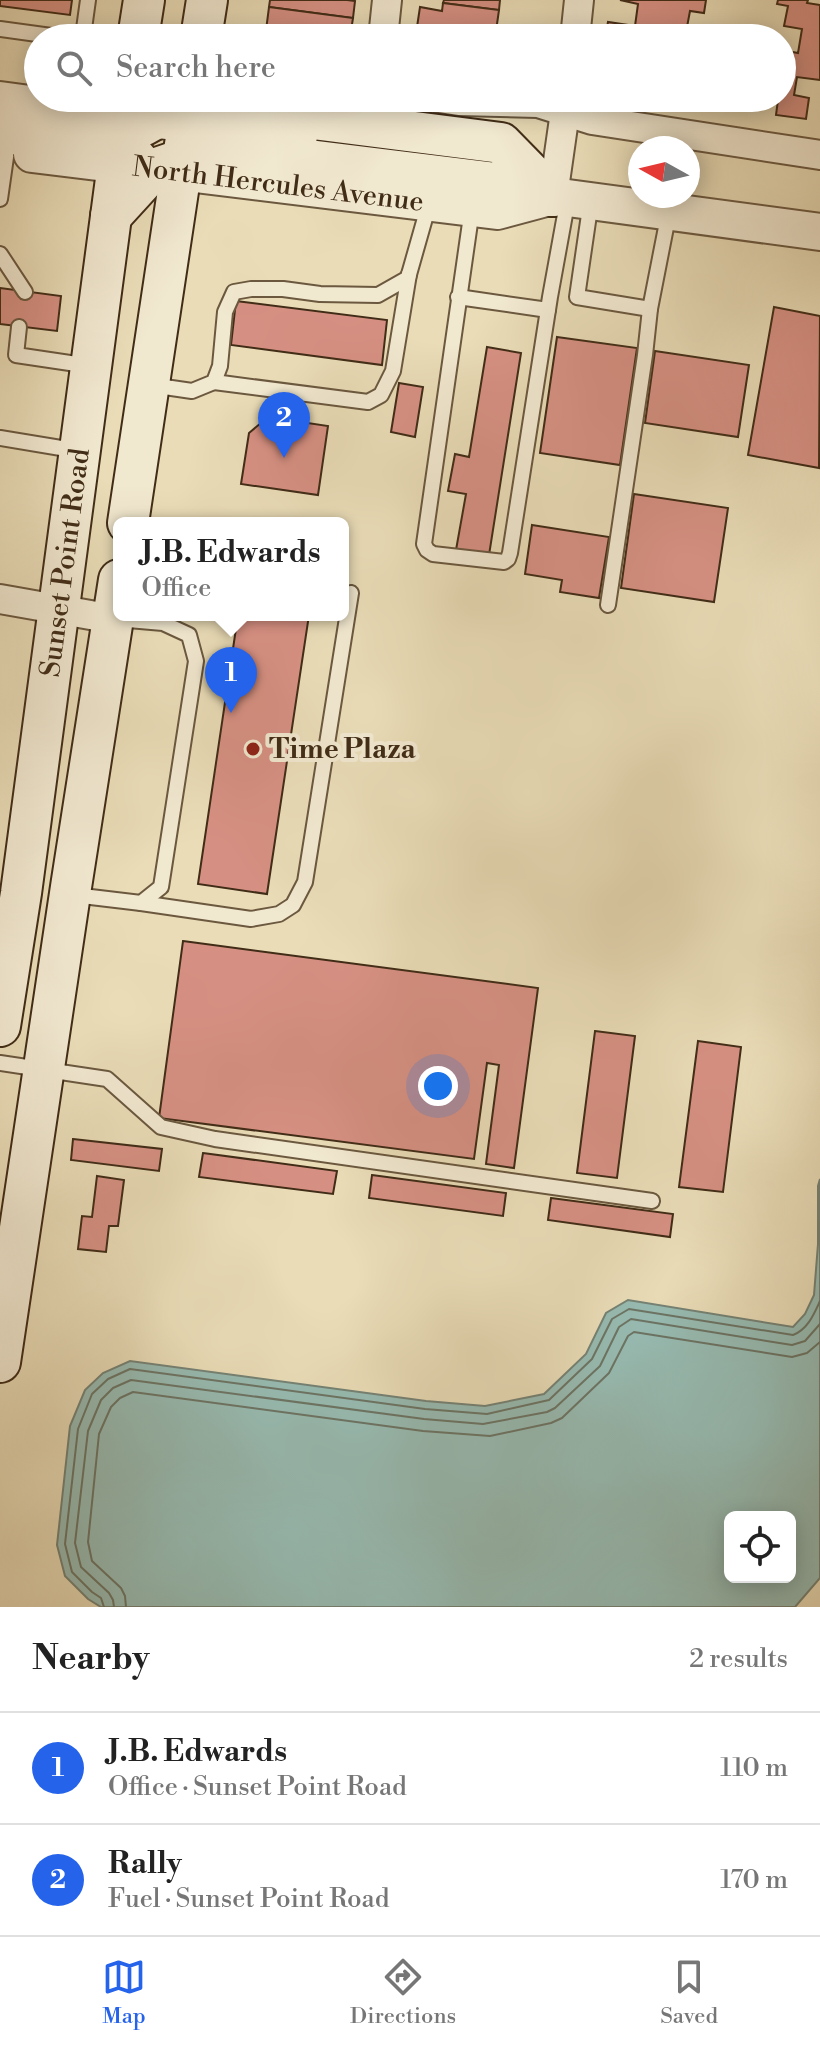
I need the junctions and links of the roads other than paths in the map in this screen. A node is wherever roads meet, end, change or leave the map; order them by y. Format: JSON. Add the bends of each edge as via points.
{"nodes":[{"id":1,"x":88,"y":0,"type":"edge"},
{"id":2,"x":144,"y":0,"type":"edge"},
{"id":3,"x":171,"y":0,"type":"edge"},
{"id":4,"x":207,"y":0,"type":"edge"},
{"id":5,"x":387,"y":0,"type":"edge"},
{"id":6,"x":579,"y":0,"type":"edge"},
{"id":7,"x":85,"y":24,"type":"edge"},
{"id":8,"x":140,"y":24,"type":"edge"},
{"id":9,"x":167,"y":24,"type":"edge"},
{"id":10,"x":203,"y":24,"type":"edge"},
{"id":11,"x":384,"y":24,"type":"edge"},
{"id":12,"x":576,"y":24,"type":"edge"},
{"id":13,"x":0,"y":29,"type":"edge"},
{"id":14,"x":24,"y":32,"type":"edge"},
{"id":15,"x":0,"y":100,"type":"edge"},
{"id":16,"x":24,"y":103,"type":"edge"},
{"id":17,"x":80,"y":112,"type":"edge"},
{"id":18,"x":258,"y":112,"type":"edge"},
{"id":19,"x":566,"y":112,"type":"edge"},
{"id":20,"x":578,"y":112,"type":"edge"},
{"id":21,"x":157,"y":136,"type":"edge"},
{"id":22,"x":2,"y":144,"type":"edge"},
{"id":23,"x":820,"y":155,"type":"edge"},
{"id":24,"x":227,"y":179,"type":"joint"},
{"id":25,"x":571,"y":198,"type":"junction"},
{"id":26,"x":0,"y":199,"type":"edge"},
{"id":27,"x":429,"y":204,"type":"junction"},
{"id":28,"x":472,"y":208,"type":"junction"},
{"id":29,"x":669,"y":211,"type":"junction"},
{"id":30,"x":820,"y":232,"type":"edge"},
{"id":31,"x":0,"y":254,"type":"edge"},
{"id":32,"x":409,"y":274,"type":"junction"},
{"id":33,"x":25,"y":292,"type":"dead end"},
{"id":34,"x":458,"y":297,"type":"junction"},
{"id":35,"x":650,"y":309,"type":"junction"},
{"id":36,"x":548,"y":310,"type":"junction"},
{"id":37,"x":19,"y":327,"type":"dead end"},
{"id":38,"x":91,"y":366,"type":"junction"},
{"id":39,"x":214,"y":382,"type":"junction"},
{"id":40,"x":150,"y":385,"type":"junction"},
{"id":41,"x":0,"y":438,"type":"edge"},
{"id":42,"x":80,"y":451,"type":"junction"},
{"id":43,"x":134,"y":483,"type":"junction"},
{"id":44,"x":129,"y":517,"type":"edge"},
{"id":45,"x":351,"y":593,"type":"dead end"},
{"id":46,"x":0,"y":599,"type":"edge"},
{"id":47,"x":608,"y":605,"type":"dead end"},
{"id":48,"x":349,"y":606,"type":"edge"},
{"id":49,"x":59,"y":611,"type":"junction"},
{"id":50,"x":113,"y":619,"type":"joint"},
{"id":51,"x":138,"y":621,"type":"edge"},
{"id":52,"x":347,"y":621,"type":"edge"},
{"id":53,"x":70,"y":894,"type":"junction"},
{"id":54,"x":141,"y":903,"type":"junction"},
{"id":55,"x":0,"y":1026,"type":"edge"},
{"id":56,"x":0,"y":1063,"type":"edge"},
{"id":57,"x":43,"y":1069,"type":"junction"},
{"id":58,"x":652,"y":1201,"type":"dead end"},
{"id":59,"x":9,"y":1236,"type":"edge"},
{"id":60,"x":0,"y":1362,"type":"edge"}],
"edges":[{"from":1,"to":7,"type":"lane"},
{"from":2,"to":8,"type":"main road"},
{"from":3,"to":9,"type":"main road"},
{"from":4,"to":10,"type":"main road"},
{"from":5,"to":11,"type":"street"},
{"from":6,"to":12,"type":"street"},
{"from":13,"to":14,"type":"lane"},
{"from":15,"to":16,"type":"street"},
{"from":17,"to":21,"type":"main road"},
{"from":18,"to":25,"type":"main road","via":[[501,143]]},
{"from":19,"to":25,"type":"street"},
{"from":20,"to":23,"type":"street","via":[[592,120]]},
{"from":21,"to":22,"type":"main road"},
{"from":21,"to":24,"type":"main road"},
{"from":21,"to":25,"type":"main road","via":[[219,152],[496,183]]},
{"from":21,"to":38,"type":"main road","name":"Sunset Point Road","via":[[111,216]]},
{"from":21,"to":40,"type":"main road","name":"Sunset Point Road"},
{"from":21,"to":43,"type":"main road","via":[[152,222],[126,391]]},
{"from":22,"to":26,"type":"lane"},
{"from":24,"to":27,"type":"street","name":"North Hercules Avenue"},
{"from":25,"to":28,"type":"street","name":"North Hercules Avenue","via":[[497,211]]},
{"from":25,"to":29,"type":"street","name":"North Hercules Avenue"},
{"from":25,"to":35,"type":"lane","via":[[577,297]]},
{"from":25,"to":36,"type":"lane"},
{"from":27,"to":28,"type":"street","name":"North Hercules Avenue"},
{"from":27,"to":32,"type":"lane"},
{"from":28,"to":34,"type":"lane"},
{"from":29,"to":30,"type":"street","name":"North Hercules Avenue"},
{"from":29,"to":35,"type":"lane"},
{"from":31,"to":33,"type":"lane"},
{"from":32,"to":39,"type":"lane","via":[[378,295],[283,289],[234,292],[225,312]]},
{"from":32,"to":39,"type":"lane","via":[[393,371],[381,395],[368,402]]},
{"from":34,"to":36,"type":"lane"},
{"from":34,"to":36,"type":"lane","via":[[424,544],[433,554],[508,559]]},
{"from":35,"to":47,"type":"lane"},
{"from":37,"to":38,"type":"lane","via":[[16,355]]},
{"from":38,"to":42,"type":"main road","name":"Sunset Point Road"},
{"from":39,"to":40,"type":"lane","via":[[192,391]]},
{"from":40,"to":43,"type":"main road","name":"Sunset Point Road"},
{"from":41,"to":42,"type":"lane"},
{"from":42,"to":49,"type":"main road","name":"Sunset Point Road"},
{"from":43,"to":44,"type":"main road","name":"Sunset Point Road"},
{"from":45,"to":48,"type":"lane"},
{"from":46,"to":49,"type":"street"},
{"from":49,"to":50,"type":"street"},
{"from":49,"to":55,"type":"main road","name":"Sunset Point Road"},
{"from":50,"to":53,"type":"main road","name":"Sunset Point Road"},
{"from":51,"to":54,"type":"lane","via":[[163,623],[189,635],[196,661],[161,887]]},
{"from":52,"to":54,"type":"lane","via":[[305,882],[293,905],[279,914],[251,919]]},
{"from":53,"to":54,"type":"lane"},
{"from":53,"to":57,"type":"main road","name":"Sunset Point Road"},
{"from":56,"to":57,"type":"lane"},
{"from":57,"to":58,"type":"lane","via":[[107,1079],[161,1127],[215,1139]]},
{"from":57,"to":59,"type":"main road","name":"Sunset Point Road"},
{"from":59,"to":60,"type":"main road","name":"Sunset Point Road"}]}
